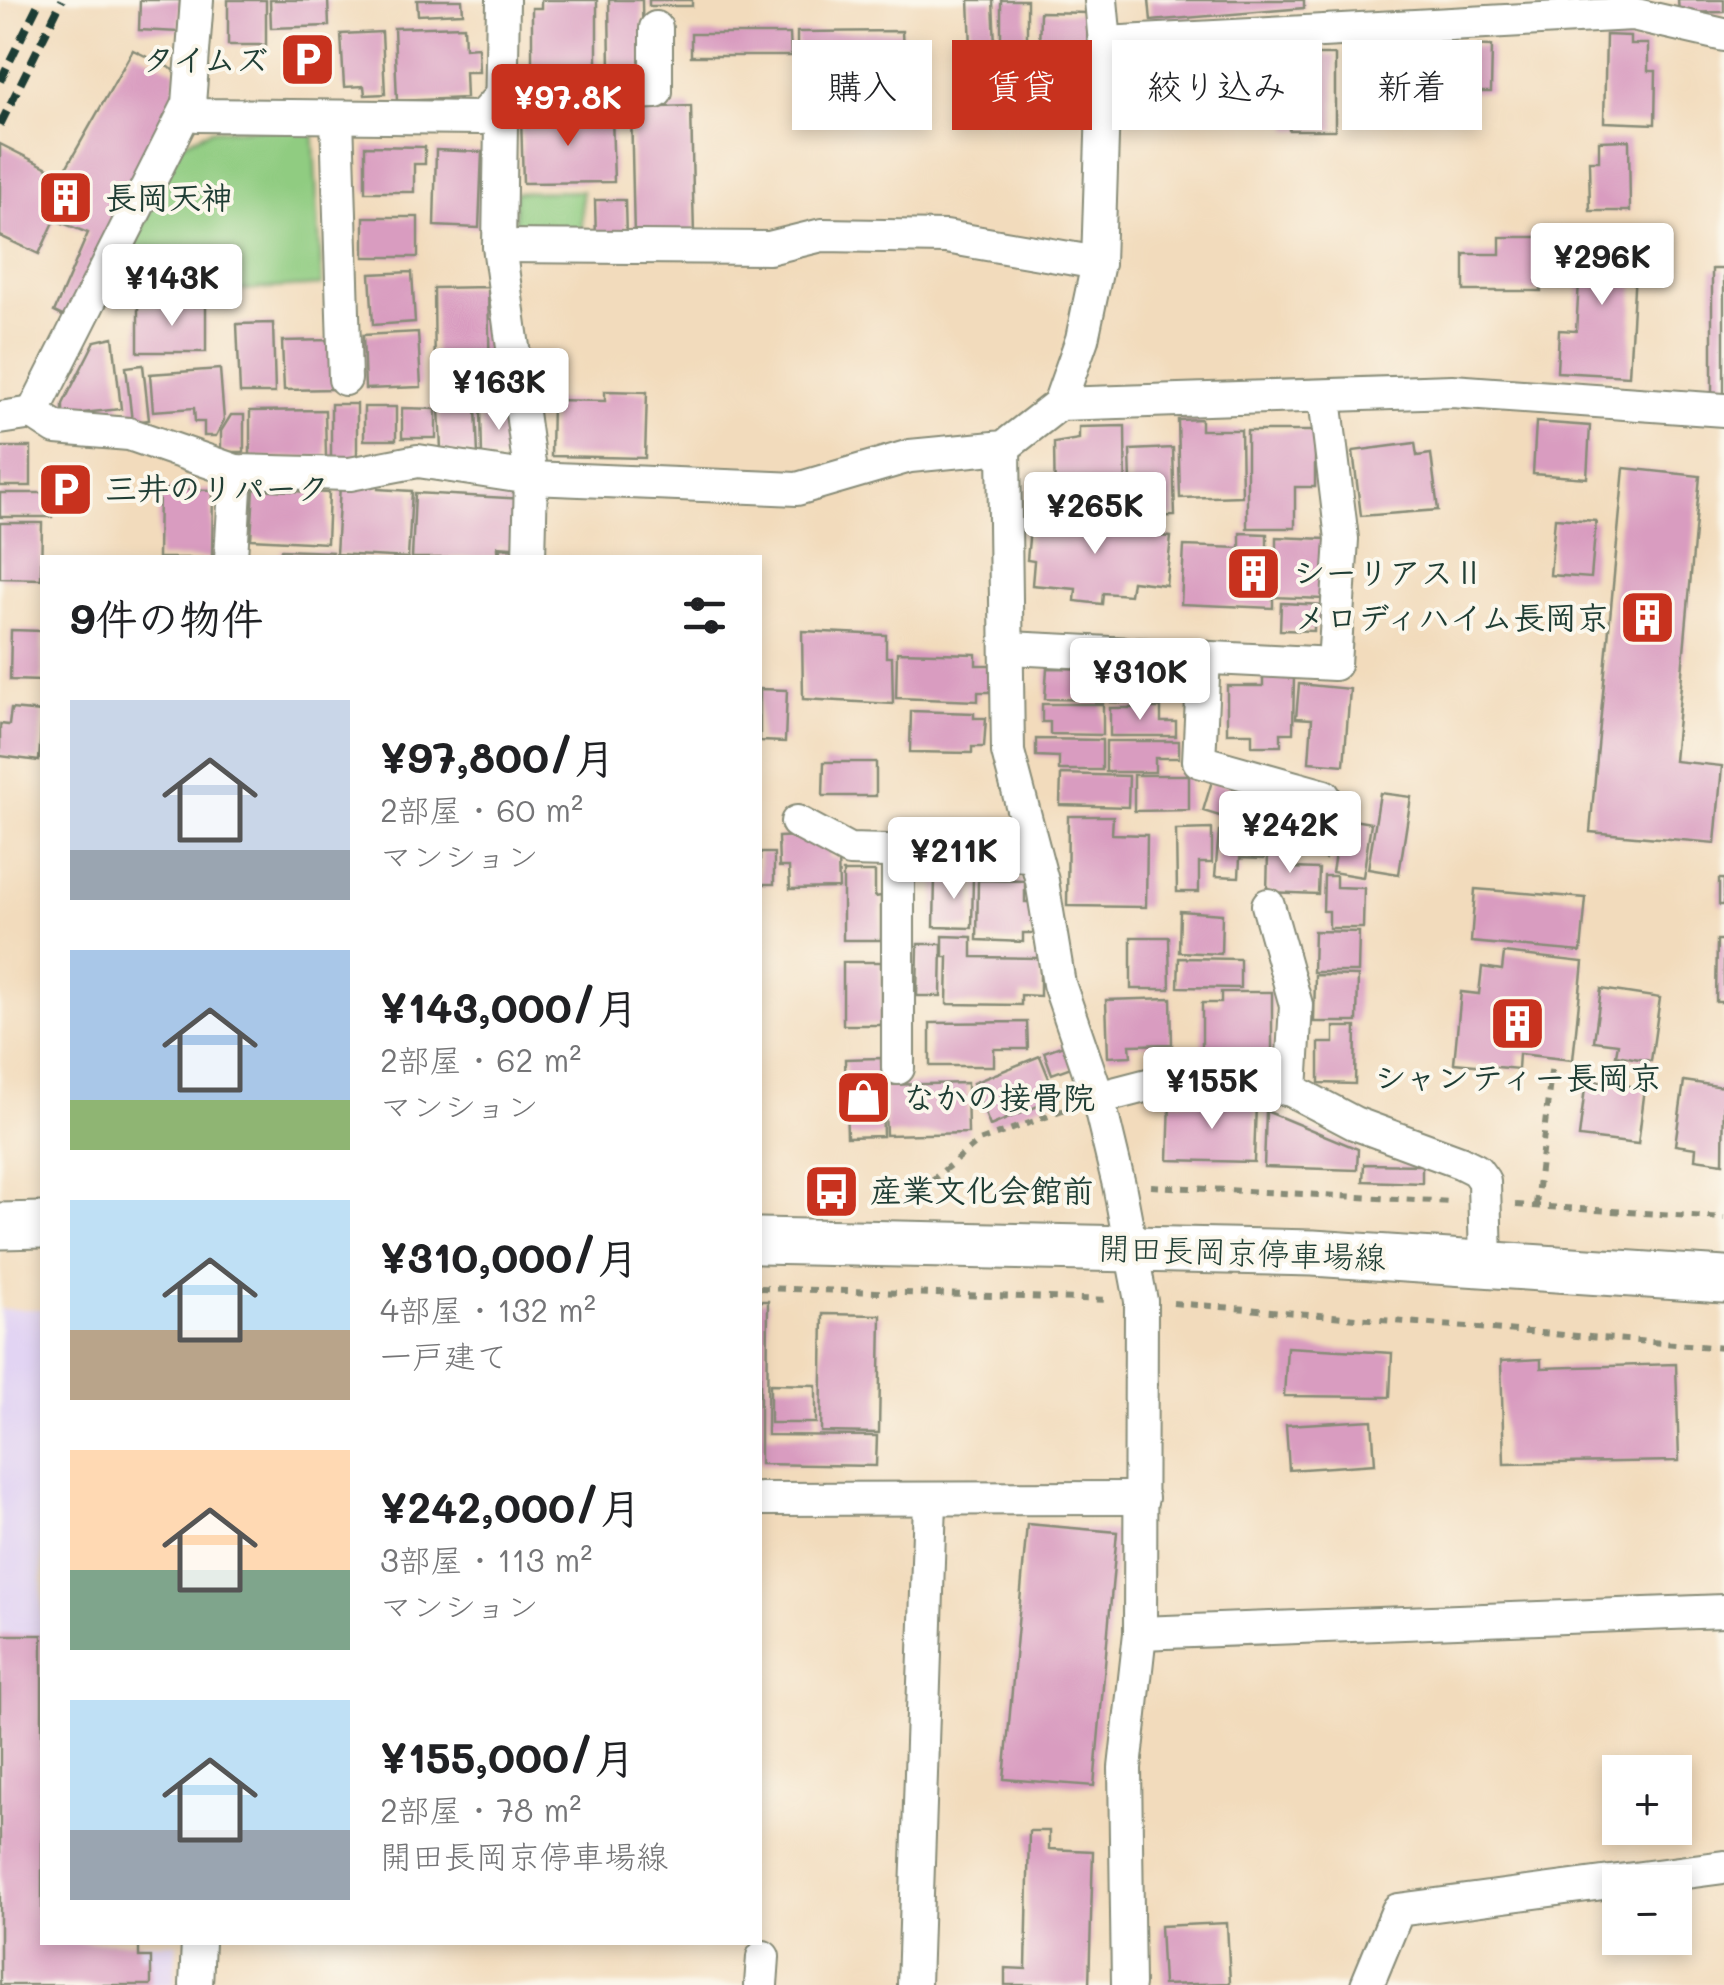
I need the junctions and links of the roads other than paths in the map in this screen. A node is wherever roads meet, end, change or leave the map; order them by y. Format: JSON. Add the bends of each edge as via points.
{"nodes":[{"id":1,"x":196,"y":0,"type":"edge"},
{"id":2,"x":503,"y":0,"type":"edge"},
{"id":3,"x":1102,"y":0,"type":"edge"},
{"id":4,"x":656,"y":28,"type":"dead end"},
{"id":5,"x":1724,"y":35,"type":"edge"},
{"id":6,"x":1105,"y":43,"type":"junction"},
{"id":7,"x":499,"y":98,"type":"junction"},
{"id":8,"x":189,"y":104,"type":"junction"},
{"id":9,"x":338,"y":116,"type":"junction"},
{"id":10,"x":499,"y":246,"type":"junction"},
{"id":11,"x":1098,"y":263,"type":"junction"},
{"id":12,"x":345,"y":379,"type":"dead end"},
{"id":13,"x":1325,"y":398,"type":"junction"},
{"id":14,"x":1059,"y":404,"type":"junction"},
{"id":15,"x":1724,"y":410,"type":"edge"},
{"id":16,"x":33,"y":413,"type":"junction"},
{"id":17,"x":0,"y":418,"type":"edge"},
{"id":18,"x":1004,"y":447,"type":"junction"},
{"id":19,"x":236,"y":471,"type":"junction"},
{"id":20,"x":531,"y":478,"type":"junction"},
{"id":21,"x":231,"y":555,"type":"edge"},
{"id":22,"x":528,"y":555,"type":"edge"},
{"id":23,"x":1009,"y":648,"type":"junction"},
{"id":24,"x":1204,"y":658,"type":"junction"},
{"id":25,"x":1324,"y":796,"type":"dead end"},
{"id":26,"x":797,"y":822,"type":"dead end"},
{"id":27,"x":898,"y":852,"type":"junction"},
{"id":28,"x":1034,"y":855,"type":"junction"},
{"id":29,"x":1268,"y":905,"type":"dead end"},
{"id":30,"x":898,"y":1068,"type":"dead end"},
{"id":31,"x":1291,"y":1090,"type":"junction"},
{"id":32,"x":1098,"y":1098,"type":"junction"},
{"id":33,"x":0,"y":1226,"type":"edge"},
{"id":34,"x":40,"y":1226,"type":"edge"},
{"id":35,"x":762,"y":1241,"type":"edge"},
{"id":36,"x":1134,"y":1248,"type":"junction"},
{"id":37,"x":1486,"y":1264,"type":"junction"},
{"id":38,"x":1724,"y":1280,"type":"edge"},
{"id":39,"x":1142,"y":1498,"type":"junction"},
{"id":40,"x":762,"y":1499,"type":"edge"},
{"id":41,"x":930,"y":1502,"type":"junction"},
{"id":42,"x":1724,"y":1611,"type":"edge"},
{"id":43,"x":1140,"y":1633,"type":"junction"},
{"id":44,"x":1724,"y":1867,"type":"edge"},
{"id":45,"x":198,"y":1945,"type":"edge"},
{"id":46,"x":196,"y":1985,"type":"edge"},
{"id":47,"x":914,"y":1985,"type":"edge"},
{"id":48,"x":1128,"y":1985,"type":"edge"},
{"id":49,"x":1367,"y":1985,"type":"edge"}],
"edges":[{"from":1,"to":8,"type":"street"},
{"from":2,"to":7,"type":"street"},
{"from":3,"to":6,"type":"street"},
{"from":4,"to":7,"type":"street","via":[[656,92]]},
{"from":5,"to":6,"type":"street","via":[[1632,14]]},
{"from":6,"to":11,"type":"street"},
{"from":7,"to":9,"type":"street","via":[[481,118]]},
{"from":7,"to":10,"type":"street"},
{"from":8,"to":9,"type":"street","via":[[198,115]]},
{"from":8,"to":16,"type":"street"},
{"from":9,"to":12,"type":"street"},
{"from":10,"to":11,"type":"street","via":[[769,248],[822,235],[946,237]]},
{"from":10,"to":20,"type":"street"},
{"from":11,"to":14,"type":"street"},
{"from":13,"to":14,"type":"street"},
{"from":13,"to":15,"type":"street","via":[[1452,391]]},
{"from":13,"to":24,"type":"street","via":[[1342,538],[1334,664]]},
{"from":14,"to":18,"type":"street"},
{"from":16,"to":17,"type":"street"},
{"from":16,"to":19,"type":"street","via":[[56,428],[129,434]]},
{"from":18,"to":20,"type":"street","via":[[910,456],[797,489]]},
{"from":18,"to":23,"type":"street"},
{"from":19,"to":20,"type":"street","via":[[350,474],[418,461]]},
{"from":19,"to":21,"type":"street"},
{"from":20,"to":22,"type":"street"},
{"from":23,"to":24,"type":"street"},
{"from":23,"to":28,"type":"street","via":[[1008,752]]},
{"from":24,"to":25,"type":"street","via":[[1200,761]]},
{"from":26,"to":27,"type":"street","via":[[849,850]]},
{"from":27,"to":28,"type":"street"},
{"from":27,"to":30,"type":"street"},
{"from":28,"to":32,"type":"street","via":[[1059,984]]},
{"from":29,"to":31,"type":"street","via":[[1296,1005]]},
{"from":31,"to":32,"type":"street","via":[[1175,1078]]},
{"from":31,"to":37,"type":"street","via":[[1354,1123],[1476,1170],[1484,1181]]},
{"from":32,"to":36,"type":"street"},
{"from":33,"to":34,"type":"main road"},
{"from":35,"to":36,"type":"main road","name":"開田長岡京停車場線"},
{"from":36,"to":37,"type":"main road","name":"開田長岡京停車場線"},
{"from":36,"to":39,"type":"street","via":[[1141,1301]]},
{"from":37,"to":38,"type":"main road","name":"開田長岡京停車場線"},
{"from":39,"to":41,"type":"street"},
{"from":39,"to":43,"type":"street"},
{"from":40,"to":41,"type":"street"},
{"from":41,"to":47,"type":"street"},
{"from":42,"to":43,"type":"street"},
{"from":43,"to":48,"type":"street","via":[[1125,1768]]},
{"from":44,"to":49,"type":"street","via":[[1398,1910]]},
{"from":45,"to":46,"type":"street"}]}
